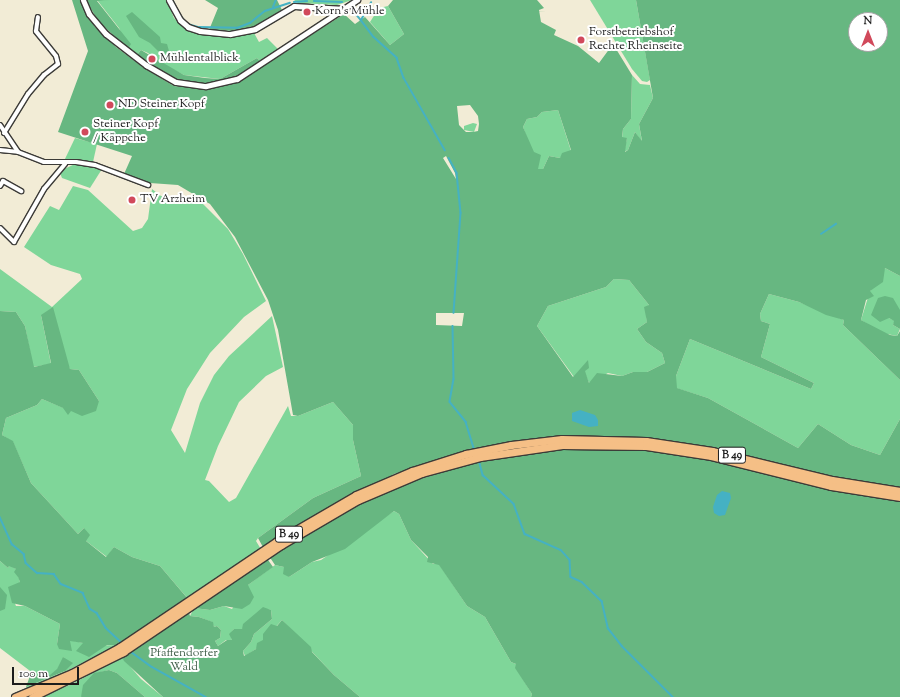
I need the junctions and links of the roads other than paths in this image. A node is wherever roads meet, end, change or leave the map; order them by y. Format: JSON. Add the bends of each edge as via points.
{"nodes":[{"id":1,"x":83,"y":0,"type":"edge"},
{"id":2,"x":169,"y":0,"type":"edge"},
{"id":3,"x":357,"y":0,"type":"edge"},
{"id":4,"x":345,"y":9,"type":"junction"},
{"id":5,"x":38,"y":17,"type":"dead end"},
{"id":6,"x":0,"y":125,"type":"edge"},
{"id":7,"x":4,"y":133,"type":"junction"},
{"id":8,"x":0,"y":150,"type":"edge"},
{"id":9,"x":18,"y":152,"type":"junction"},
{"id":10,"x":65,"y":164,"type":"junction"},
{"id":11,"x":148,"y":185,"type":"dead end"},
{"id":12,"x":0,"y":186,"type":"edge"},
{"id":13,"x":21,"y":191,"type":"dead end"},
{"id":14,"x":0,"y":228,"type":"edge"},
{"id":15,"x":562,"y":442,"type":"junction"},
{"id":16,"x":900,"y":492,"type":"edge"},
{"id":17,"x":900,"y":497,"type":"edge"},
{"id":18,"x":73,"y":676,"type":"junction"},
{"id":19,"x":15,"y":697,"type":"edge"},
{"id":20,"x":32,"y":697,"type":"edge"}],
"edges":[{"from":1,"to":4,"type":"street","via":[[89,14],[106,34],[146,65],[176,82],[206,86],[237,79]]},
{"from":2,"to":4,"type":"street","via":[[180,20],[188,27],[230,34],[255,30],[294,6]]},
{"from":3,"to":4,"type":"street"},
{"from":5,"to":7,"type":"street","via":[[36,31],[56,56],[58,64],[44,75],[28,94]]},
{"from":6,"to":7,"type":"street"},
{"from":7,"to":9,"type":"street"},
{"from":8,"to":9,"type":"street"},
{"from":9,"to":10,"type":"street","via":[[42,162]]},
{"from":10,"to":11,"type":"street","via":[[76,162],[95,165]]},
{"from":10,"to":14,"type":"street","via":[[44,189],[14,242]]},
{"from":12,"to":13,"type":"street","via":[[3,181]]},
{"from":15,"to":16,"type":"highway","number":"B 49","via":[[625,439],[677,444],[832,480]]},
{"from":15,"to":17,"type":"highway","number":"B 49","via":[[626,444],[689,452],[831,486]]},
{"from":15,"to":18,"type":"highway","number":"B 49","via":[[486,456],[400,478],[305,530],[188,606],[123,652]]},
{"from":18,"to":19,"type":"highway","number":"B 49"},
{"from":18,"to":20,"type":"highway","number":"B 49"}]}
